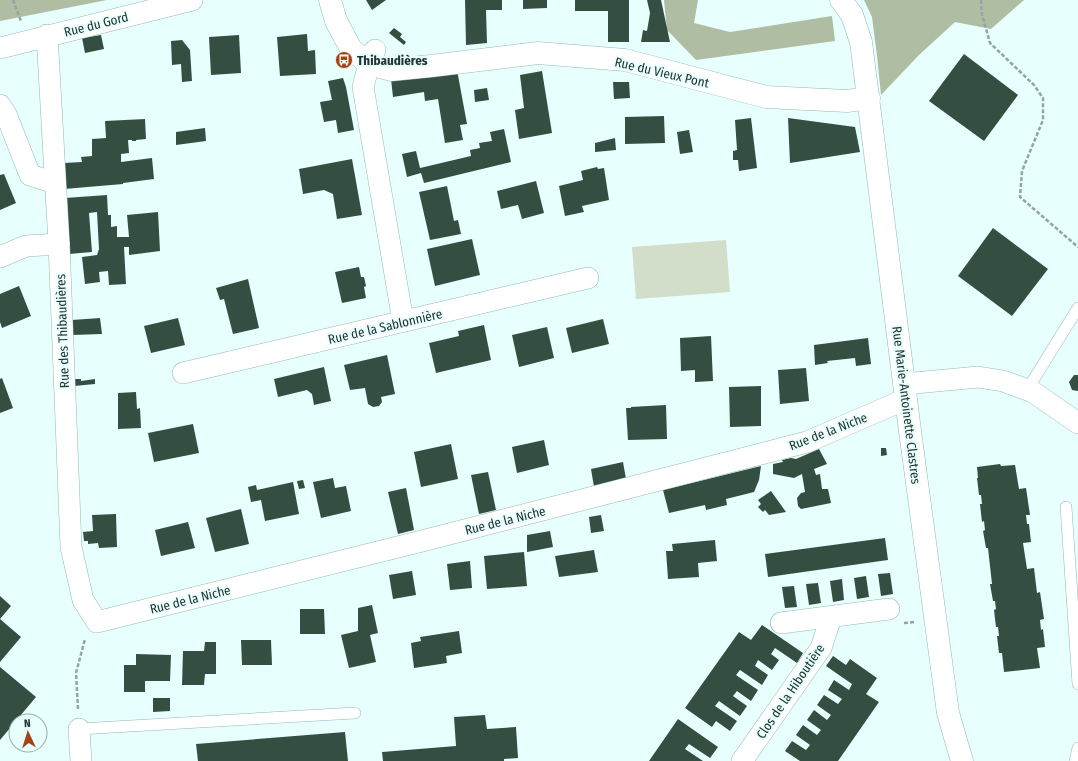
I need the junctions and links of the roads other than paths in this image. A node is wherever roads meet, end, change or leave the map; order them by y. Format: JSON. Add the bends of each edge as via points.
{"nodes":[{"id":1,"x":192,"y":0,"type":"edge"},
{"id":2,"x":330,"y":0,"type":"edge"},
{"id":3,"x":334,"y":0,"type":"edge"},
{"id":4,"x":841,"y":0,"type":"edge"},
{"id":5,"x":47,"y":35,"type":"junction"},
{"id":6,"x":0,"y":48,"type":"edge"},
{"id":7,"x":372,"y":57,"type":"junction"},
{"id":8,"x":869,"y":98,"type":"junction"},
{"id":9,"x":0,"y":105,"type":"edge"},
{"id":10,"x":55,"y":183,"type":"junction"},
{"id":11,"x":59,"y":244,"type":"junction"},
{"id":12,"x":0,"y":256,"type":"edge"},
{"id":13,"x":588,"y":278,"type":"dead end"},
{"id":14,"x":1078,"y":308,"type":"edge"},
{"id":15,"x":403,"y":321,"type":"junction"},
{"id":16,"x":183,"y":373,"type":"dead end"},
{"id":17,"x":1027,"y":390,"type":"junction"},
{"id":18,"x":905,"y":391,"type":"junction"},
{"id":19,"x":1078,"y":423,"type":"edge"},
{"id":20,"x":1066,"y":507,"type":"dead end"},
{"id":21,"x":890,"y":609,"type":"road end"},
{"id":22,"x":831,"y":617,"type":"junction"},
{"id":23,"x":97,"y":622,"type":"joint"},
{"id":24,"x":781,"y":623,"type":"dead end"},
{"id":25,"x":1078,"y":684,"type":"edge"},
{"id":26,"x":355,"y":713,"type":"dead end"},
{"id":27,"x":948,"y":713,"type":"junction"},
{"id":28,"x":79,"y":729,"type":"joint"},
{"id":29,"x":1078,"y":748,"type":"edge"},
{"id":30,"x":81,"y":761,"type":"edge"},
{"id":31,"x":742,"y":761,"type":"edge"},
{"id":32,"x":946,"y":761,"type":"edge"},
{"id":33,"x":962,"y":761,"type":"edge"},
{"id":34,"x":1075,"y":761,"type":"edge"}],
"edges":[{"from":1,"to":5,"type":"street","name":"Rue du Gord"},
{"from":2,"to":7,"type":"street","name":"Rue du Vieux Pont","via":[[336,20],[351,49]]},
{"from":3,"to":7,"type":"street","name":"Rue du Vieux Pont"},
{"from":4,"to":8,"type":"street","name":"Rue Marie-Antoinette Clastres","via":[[852,15],[861,42]]},
{"from":5,"to":6,"type":"street","name":"Rue du Gord"},
{"from":5,"to":10,"type":"street","name":"Rue des Thibaudières"},
{"from":7,"to":8,"type":"street","name":"Rue du Vieux Pont","via":[[431,66],[538,53],[625,60],[766,97],[847,101]]},
{"from":7,"to":15,"type":"street","via":[[363,87]]},
{"from":8,"to":18,"type":"street","name":"Rue Marie-Antoinette Clastres"},
{"from":9,"to":10,"type":"street","via":[[30,175]]},
{"from":10,"to":11,"type":"street","name":"Rue des Thibaudières"},
{"from":11,"to":12,"type":"street","via":[[26,246]]},
{"from":11,"to":23,"type":"street","name":"Rue des Thibaudières","via":[[71,547],[83,600]]},
{"from":13,"to":15,"type":"street","name":"Rue de la Sablonnière"},
{"from":14,"to":17,"type":"lane"},
{"from":15,"to":16,"type":"street","name":"Rue de la Sablonnière"},
{"from":17,"to":18,"type":"street","name":"Rue de la Niche","via":[[1004,381],[978,377]]},
{"from":17,"to":19,"type":"street","name":"Rue de la Niche"},
{"from":18,"to":23,"type":"street","name":"Rue de la Niche","via":[[807,442]]},
{"from":18,"to":27,"type":"street","name":"Rue Marie-Antoinette Clastres"},
{"from":20,"to":25,"type":"lane"},
{"from":21,"to":22,"type":"street"},
{"from":22,"to":24,"type":"street"},
{"from":22,"to":31,"type":"street","name":"Clos de la Hiboutière","via":[[821,648]]},
{"from":26,"to":28,"type":"lane"},
{"from":27,"to":32,"type":"street","name":"Rue Marie-Antoinette Clastres"},
{"from":27,"to":33,"type":"street","name":"Rue Marie-Antoinette Clastres"},
{"from":28,"to":30,"type":"street"},
{"from":29,"to":34,"type":"lane"}]}
